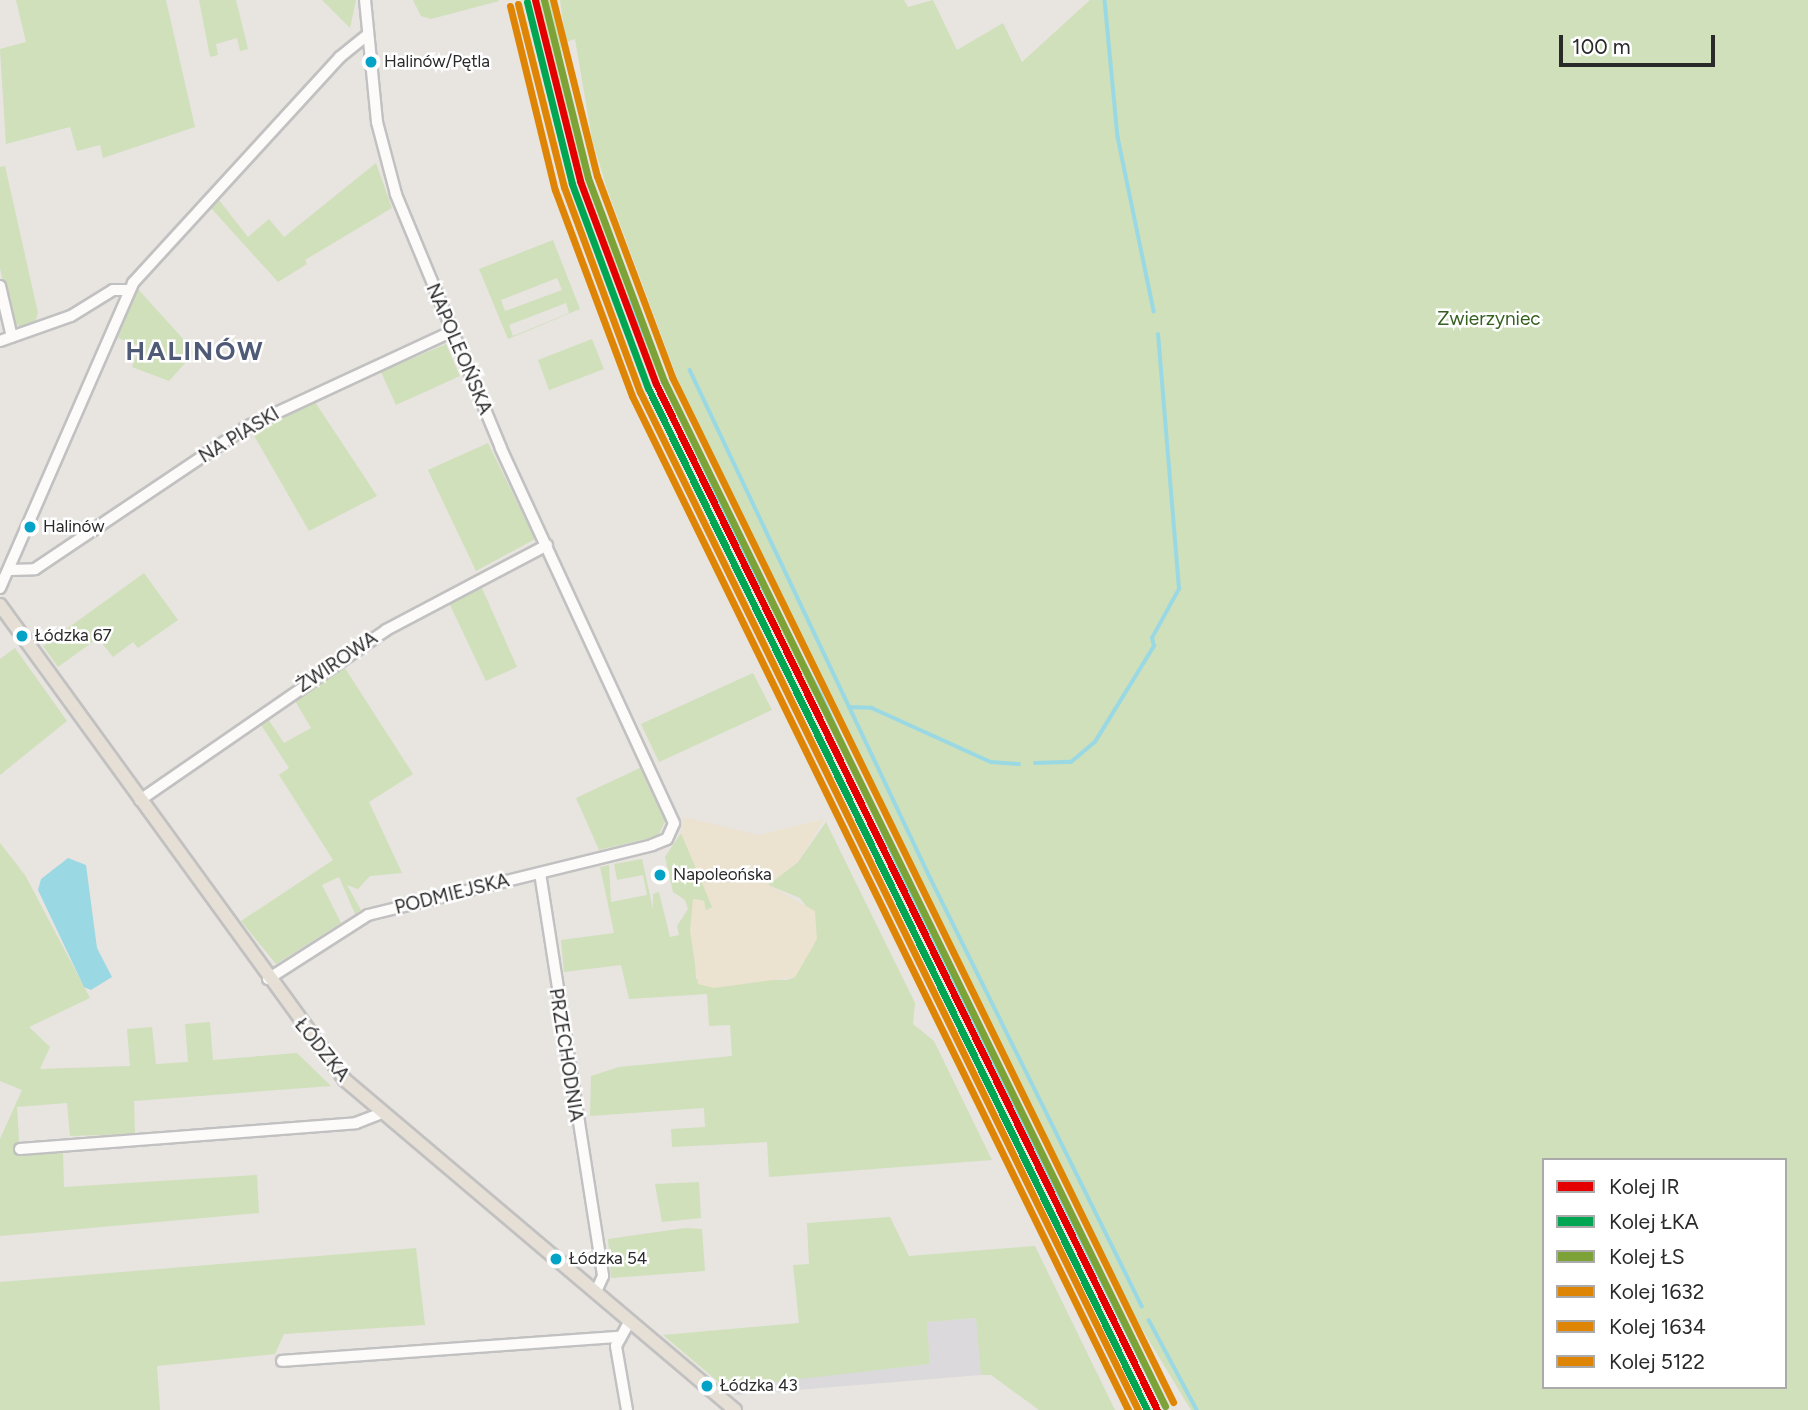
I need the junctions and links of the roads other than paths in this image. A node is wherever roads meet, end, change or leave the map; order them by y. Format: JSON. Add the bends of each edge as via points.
{"nodes":[{"id":1,"x":365,"y":0,"type":"edge"},
{"id":2,"x":366,"y":36,"type":"junction"},
{"id":3,"x":356,"y":47,"type":"junction"},
{"id":4,"x":371,"y":62,"type":"junction"},
{"id":5,"x":0,"y":286,"type":"edge"},
{"id":6,"x":129,"y":290,"type":"junction"},
{"id":7,"x":451,"y":332,"type":"junction"},
{"id":8,"x":12,"y":337,"type":"junction"},
{"id":9,"x":0,"y":341,"type":"edge"},
{"id":10,"x":547,"y":545,"type":"junction"},
{"id":11,"x":17,"y":559,"type":"junction"},
{"id":12,"x":42,"y":565,"type":"junction"},
{"id":13,"x":11,"y":570,"type":"junction"},
{"id":14,"x":0,"y":588,"type":"edge"},
{"id":15,"x":0,"y":605,"type":"edge"},
{"id":16,"x":139,"y":800,"type":"junction"},
{"id":17,"x":652,"y":845,"type":"joint"},
{"id":18,"x":540,"y":873,"type":"junction"},
{"id":19,"x":268,"y":979,"type":"junction"},
{"id":20,"x":380,"y":1114,"type":"junction"},
{"id":21,"x":20,"y":1149,"type":"dead end"},
{"id":22,"x":596,"y":1292,"type":"junction"},
{"id":23,"x":629,"y":1321,"type":"junction"},
{"id":24,"x":618,"y":1337,"type":"junction"},
{"id":25,"x":282,"y":1361,"type":"dead end"},
{"id":26,"x":627,"y":1410,"type":"edge"},
{"id":27,"x":735,"y":1410,"type":"edge"}],
"edges":[{"from":1,"to":2,"type":"street","name":"NAPOLEOŃSKA"},
{"from":2,"to":3,"type":"street"},
{"from":2,"to":4,"type":"street","name":"NAPOLEOŃSKA"},
{"from":3,"to":4,"type":"street"},
{"from":3,"to":6,"type":"street","via":[[340,57]]},
{"from":4,"to":7,"type":"street","name":"NAPOLEOŃSKA","via":[[388,172]]},
{"from":5,"to":8,"type":"street"},
{"from":6,"to":8,"type":"street","via":[[113,290],[71,316]]},
{"from":6,"to":11,"type":"street"},
{"from":7,"to":10,"type":"street","name":"NAPOLEOŃSKA"},
{"from":7,"to":12,"type":"street","name":"NA PIASKI","via":[[246,427]]},
{"from":8,"to":9,"type":"street"},
{"from":10,"to":16,"type":"street","name":"ŻWIROWA","via":[[386,630]]},
{"from":10,"to":17,"type":"street","name":"NAPOLEOŃSKA","via":[[671,811],[671,833]]},
{"from":11,"to":12,"type":"street"},
{"from":11,"to":13,"type":"street"},
{"from":12,"to":13,"type":"street","name":"NA PIASKI"},
{"from":13,"to":14,"type":"street"},
{"from":15,"to":16,"type":"main road","name":"ŁÓDZKA"},
{"from":16,"to":19,"type":"main road","name":"ŁÓDZKA"},
{"from":17,"to":18,"type":"street","name":"PODMIEJSKA"},
{"from":18,"to":19,"type":"street","name":"PODMIEJSKA","via":[[368,915]]},
{"from":18,"to":22,"type":"street","name":"PRZECHODNIA","via":[[603,1276]]},
{"from":19,"to":20,"type":"main road","name":"ŁÓDZKA","via":[[325,1058]]},
{"from":20,"to":21,"type":"street","via":[[364,1122]]},
{"from":20,"to":22,"type":"main road","name":"ŁÓDZKA"},
{"from":22,"to":23,"type":"main road","name":"ŁÓDZKA"},
{"from":23,"to":24,"type":"street"},
{"from":23,"to":27,"type":"main road","name":"ŁÓDZKA"},
{"from":24,"to":25,"type":"street"},
{"from":24,"to":26,"type":"street"}]}
